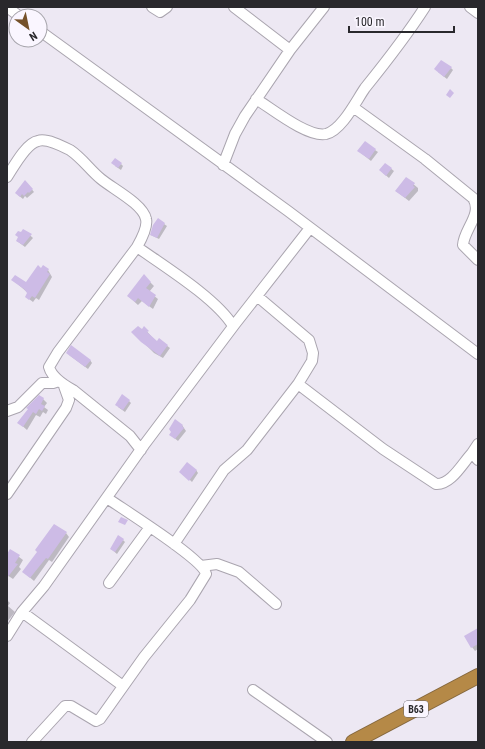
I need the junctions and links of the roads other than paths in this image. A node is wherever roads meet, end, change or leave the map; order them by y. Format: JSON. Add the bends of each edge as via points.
{"nodes":[{"id":1,"x":152,"y":7,"type":"edge"},
{"id":2,"x":167,"y":7,"type":"edge"},
{"id":3,"x":234,"y":7,"type":"edge"},
{"id":4,"x":324,"y":7,"type":"edge"},
{"id":5,"x":425,"y":7,"type":"edge"},
{"id":6,"x":470,"y":7,"type":"edge"},
{"id":7,"x":478,"y":13,"type":"edge"},
{"id":8,"x":48,"y":37,"type":"edge"},
{"id":9,"x":290,"y":50,"type":"junction"},
{"id":10,"x":256,"y":99,"type":"junction"},
{"id":11,"x":353,"y":107,"type":"junction"},
{"id":12,"x":223,"y":165,"type":"junction"},
{"id":13,"x":10,"y":166,"type":"edge"},
{"id":14,"x":7,"y":177,"type":"edge"},
{"id":15,"x":310,"y":228,"type":"junction"},
{"id":16,"x":137,"y":247,"type":"junction"},
{"id":17,"x":478,"y":260,"type":"edge"},
{"id":18,"x":257,"y":296,"type":"junction"},
{"id":19,"x":233,"y":326,"type":"junction"},
{"id":20,"x":478,"y":354,"type":"edge"},
{"id":21,"x":62,"y":383,"type":"junction"},
{"id":22,"x":298,"y":384,"type":"junction"},
{"id":23,"x":7,"y":411,"type":"edge"},
{"id":24,"x":478,"y":444,"type":"edge"},
{"id":25,"x":141,"y":450,"type":"junction"},
{"id":26,"x":475,"y":457,"type":"edge"},
{"id":27,"x":7,"y":494,"type":"edge"},
{"id":28,"x":107,"y":498,"type":"junction"},
{"id":29,"x":150,"y":528,"type":"junction"},
{"id":30,"x":174,"y":544,"type":"junction"},
{"id":31,"x":201,"y":566,"type":"junction"},
{"id":32,"x":109,"y":583,"type":"dead end"},
{"id":33,"x":276,"y":604,"type":"dead end"},
{"id":34,"x":22,"y":612,"type":"junction"},
{"id":35,"x":9,"y":631,"type":"edge"},
{"id":36,"x":478,"y":676,"type":"edge"},
{"id":37,"x":122,"y":686,"type":"junction"},
{"id":38,"x":253,"y":690,"type":"dead end"},
{"id":39,"x":32,"y":742,"type":"edge"},
{"id":40,"x":327,"y":742,"type":"edge"},
{"id":41,"x":353,"y":742,"type":"edge"}],
"edges":[{"from":1,"to":2,"type":"street","via":[[160,12]]},
{"from":3,"to":9,"type":"street"},
{"from":4,"to":9,"type":"street"},
{"from":5,"to":11,"type":"street"},
{"from":6,"to":7,"type":"street"},
{"from":8,"to":12,"type":"street"},
{"from":9,"to":10,"type":"street"},
{"from":10,"to":11,"type":"street","via":[[285,120],[318,134],[332,131]]},
{"from":10,"to":12,"type":"street","via":[[234,134]]},
{"from":11,"to":17,"type":"street","via":[[425,159],[473,198],[477,211],[463,239],[463,245]]},
{"from":12,"to":15,"type":"street"},
{"from":13,"to":14,"type":"street"},
{"from":13,"to":16,"type":"street","via":[[38,140],[70,151],[142,212],[146,224]]},
{"from":15,"to":18,"type":"street"},
{"from":15,"to":20,"type":"street"},
{"from":16,"to":19,"type":"street","via":[[193,287],[224,314]]},
{"from":16,"to":21,"type":"street","via":[[49,367],[52,374]]},
{"from":18,"to":19,"type":"street"},
{"from":18,"to":22,"type":"street","via":[[303,333],[311,344],[312,361]]},
{"from":19,"to":25,"type":"street"},
{"from":21,"to":23,"type":"street","via":[[42,383],[18,407]]},
{"from":21,"to":25,"type":"street","via":[[130,436]]},
{"from":21,"to":27,"type":"street","via":[[69,400],[66,408]]},
{"from":22,"to":26,"type":"street","via":[[383,449],[436,484],[442,484],[450,479]]},
{"from":22,"to":30,"type":"street","via":[[247,450],[224,470]]},
{"from":24,"to":26,"type":"street"},
{"from":25,"to":28,"type":"street"},
{"from":28,"to":29,"type":"street"},
{"from":28,"to":34,"type":"street","via":[[44,586]]},
{"from":29,"to":30,"type":"street"},
{"from":29,"to":32,"type":"street"},
{"from":30,"to":31,"type":"street"},
{"from":31,"to":33,"type":"street","via":[[217,564],[238,572]]},
{"from":31,"to":37,"type":"street","via":[[206,574],[204,579]]},
{"from":34,"to":35,"type":"street"},
{"from":34,"to":37,"type":"street"},
{"from":36,"to":41,"type":"highway","number":"B63"},
{"from":37,"to":39,"type":"street","via":[[96,721],[71,706],[65,706]]},
{"from":38,"to":40,"type":"street"}]}
